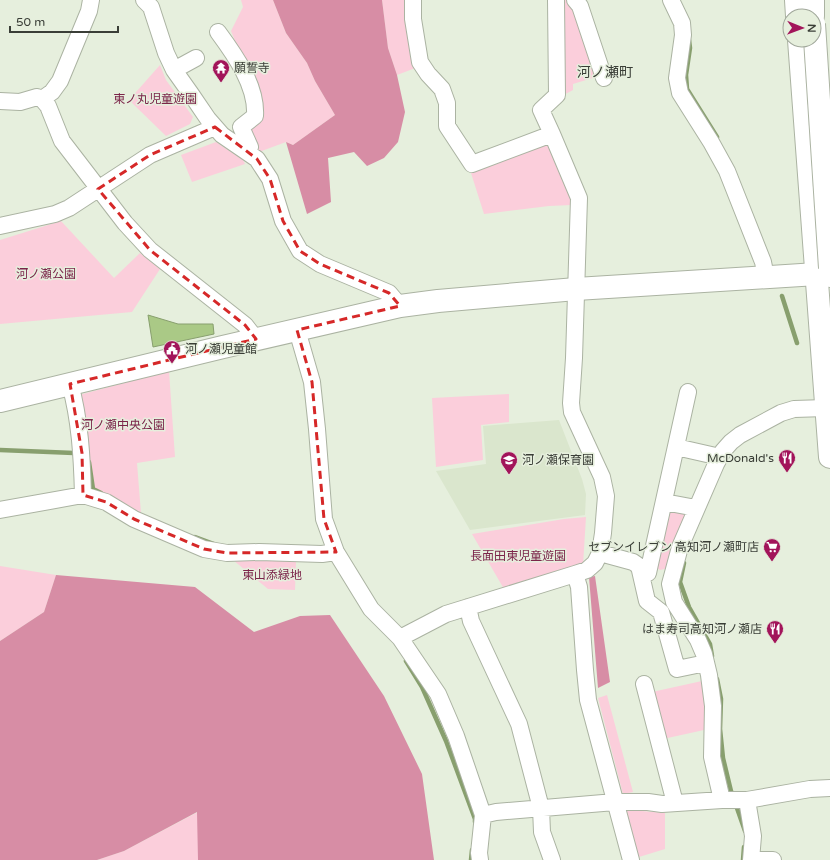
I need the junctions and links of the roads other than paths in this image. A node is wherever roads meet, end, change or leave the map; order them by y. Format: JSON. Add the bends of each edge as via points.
{"nodes":[{"id":1,"x":91,"y":0,"type":"edge"},
{"id":2,"x":144,"y":0,"type":"edge"},
{"id":3,"x":413,"y":0,"type":"edge"},
{"id":4,"x":556,"y":0,"type":"edge"},
{"id":5,"x":575,"y":0,"type":"edge"},
{"id":6,"x":671,"y":0,"type":"edge"},
{"id":7,"x":218,"y":32,"type":"dead end"},
{"id":8,"x":800,"y":48,"type":"edge"},
{"id":9,"x":811,"y":48,"type":"edge"},
{"id":10,"x":196,"y":58,"type":"dead end"},
{"id":11,"x":174,"y":70,"type":"junction"},
{"id":12,"x":604,"y":78,"type":"dead end"},
{"id":13,"x":42,"y":99,"type":"junction"},
{"id":14,"x":0,"y":101,"type":"edge"},
{"id":15,"x":215,"y":127,"type":"junction"},
{"id":16,"x":552,"y":134,"type":"junction"},
{"id":17,"x":247,"y":152,"type":"junction"},
{"id":18,"x":98,"y":189,"type":"junction"},
{"id":19,"x":0,"y":226,"type":"edge"},
{"id":20,"x":827,"y":271,"type":"edge"},
{"id":21,"x":766,"y":277,"type":"junction"},
{"id":22,"x":576,"y":289,"type":"junction"},
{"id":23,"x":400,"y":306,"type":"junction"},
{"id":24,"x":297,"y":330,"type":"junction"},
{"id":25,"x":256,"y":339,"type":"junction"},
{"id":26,"x":70,"y":384,"type":"junction"},
{"id":27,"x":688,"y":392,"type":"dead end"},
{"id":28,"x":0,"y":401,"type":"edge"},
{"id":29,"x":826,"y":408,"type":"junction"},
{"id":30,"x":676,"y":447,"type":"junction"},
{"id":31,"x":720,"y":457,"type":"junction"},
{"id":32,"x":830,"y":457,"type":"edge"},
{"id":33,"x":83,"y":494,"type":"junction"},
{"id":34,"x":664,"y":502,"type":"junction"},
{"id":35,"x":696,"y":508,"type":"junction"},
{"id":36,"x":0,"y":510,"type":"edge"},
{"id":37,"x":336,"y":552,"type":"junction"},
{"id":38,"x":600,"y":553,"type":"junction"},
{"id":39,"x":643,"y":569,"type":"junction"},
{"id":40,"x":575,"y":574,"type":"junction"},
{"id":41,"x":670,"y":584,"type":"junction"},
{"id":42,"x":468,"y":607,"type":"junction"},
{"id":43,"x":400,"y":638,"type":"junction"},
{"id":44,"x":706,"y":663,"type":"junction"},
{"id":45,"x":644,"y":684,"type":"dead end"},
{"id":46,"x":830,"y":788,"type":"edge"},
{"id":47,"x":735,"y":800,"type":"junction"},
{"id":48,"x":615,"y":802,"type":"junction"},
{"id":49,"x":675,"y":803,"type":"junction"},
{"id":50,"x":541,"y":808,"type":"junction"},
{"id":51,"x":483,"y":815,"type":"junction"},
{"id":52,"x":480,"y":860,"type":"edge"},
{"id":53,"x":552,"y":860,"type":"edge"},
{"id":54,"x":631,"y":860,"type":"edge"},
{"id":55,"x":751,"y":860,"type":"edge"},
{"id":56,"x":773,"y":860,"type":"edge"}],
"edges":[{"from":1,"to":13,"type":"street","via":[[60,81],[52,92]]},
{"from":2,"to":11,"type":"street","via":[[151,7]]},
{"from":3,"to":16,"type":"street","via":[[413,19],[420,62],[442,90],[447,103],[447,126],[472,164]]},
{"from":4,"to":16,"type":"street","via":[[557,96],[541,110]]},
{"from":5,"to":12,"type":"street","via":[[580,6]]},
{"from":6,"to":21,"type":"street","via":[[682,23],[683,35],[677,78],[680,93],[728,171],[764,262]]},
{"from":7,"to":17,"type":"street","via":[[237,58],[256,105],[255,116],[241,127],[250,147]]},
{"from":8,"to":20,"type":"main road"},
{"from":9,"to":20,"type":"main road","bridge":true},
{"from":10,"to":11,"type":"street"},
{"from":11,"to":15,"type":"street"},
{"from":13,"to":14,"type":"street","via":[[37,97],[20,102]]},
{"from":13,"to":18,"type":"street","via":[[48,106],[62,141]]},
{"from":15,"to":17,"type":"street"},
{"from":15,"to":18,"type":"street","via":[[150,155]]},
{"from":16,"to":22,"type":"street","via":[[579,198]]},
{"from":17,"to":23,"type":"street","via":[[257,159],[270,179],[283,221],[300,251],[320,264],[389,293]]},
{"from":18,"to":19,"type":"street","via":[[55,214]]},
{"from":18,"to":25,"type":"street","via":[[124,223],[150,250],[245,325]]},
{"from":20,"to":21,"type":"main road"},
{"from":20,"to":29,"type":"main road"},
{"from":21,"to":22,"type":"main road"},
{"from":22,"to":23,"type":"main road"},
{"from":22,"to":38,"type":"street","via":[[570,403],[602,477],[606,496]]},
{"from":23,"to":24,"type":"main road"},
{"from":24,"to":25,"type":"main road"},
{"from":24,"to":37,"type":"street","via":[[312,382],[324,519]]},
{"from":25,"to":26,"type":"main road"},
{"from":26,"to":28,"type":"main road"},
{"from":26,"to":33,"type":"street","via":[[82,453]]},
{"from":27,"to":30,"type":"street"},
{"from":29,"to":31,"type":"street","via":[[794,409],[781,413],[731,442]]},
{"from":29,"to":32,"type":"main road"},
{"from":30,"to":31,"type":"street"},
{"from":30,"to":34,"type":"street"},
{"from":31,"to":35,"type":"street"},
{"from":33,"to":36,"type":"street"},
{"from":33,"to":37,"type":"street","via":[[106,502],[134,519],[204,549],[227,553]]},
{"from":34,"to":35,"type":"street"},
{"from":34,"to":39,"type":"street"},
{"from":35,"to":41,"type":"street","via":[[680,547]]},
{"from":37,"to":43,"type":"street","via":[[371,609]]},
{"from":38,"to":39,"type":"street","via":[[633,562]]},
{"from":38,"to":40,"type":"street","via":[[595,563],[587,570]]},
{"from":39,"to":41,"type":"street"},
{"from":39,"to":44,"type":"street","via":[[647,601],[661,612],[677,669]]},
{"from":40,"to":42,"type":"street"},
{"from":40,"to":48,"type":"street","via":[[579,587],[588,700]]},
{"from":41,"to":44,"type":"street","via":[[674,602],[698,640]]},
{"from":42,"to":43,"type":"street","via":[[446,614]]},
{"from":42,"to":50,"type":"street","via":[[471,621],[519,724]]},
{"from":43,"to":51,"type":"street","via":[[438,694],[456,736]]},
{"from":44,"to":47,"type":"street","via":[[713,706],[712,757]]},
{"from":45,"to":49,"type":"street"},
{"from":46,"to":47,"type":"street"},
{"from":47,"to":49,"type":"street"},
{"from":47,"to":55,"type":"street","via":[[753,836]]},
{"from":48,"to":49,"type":"street"},
{"from":48,"to":50,"type":"street"},
{"from":48,"to":54,"type":"street"},
{"from":50,"to":51,"type":"street"},
{"from":50,"to":53,"type":"street","via":[[542,832]]},
{"from":51,"to":52,"type":"street"},
{"from":55,"to":56,"type":"street"}]}
